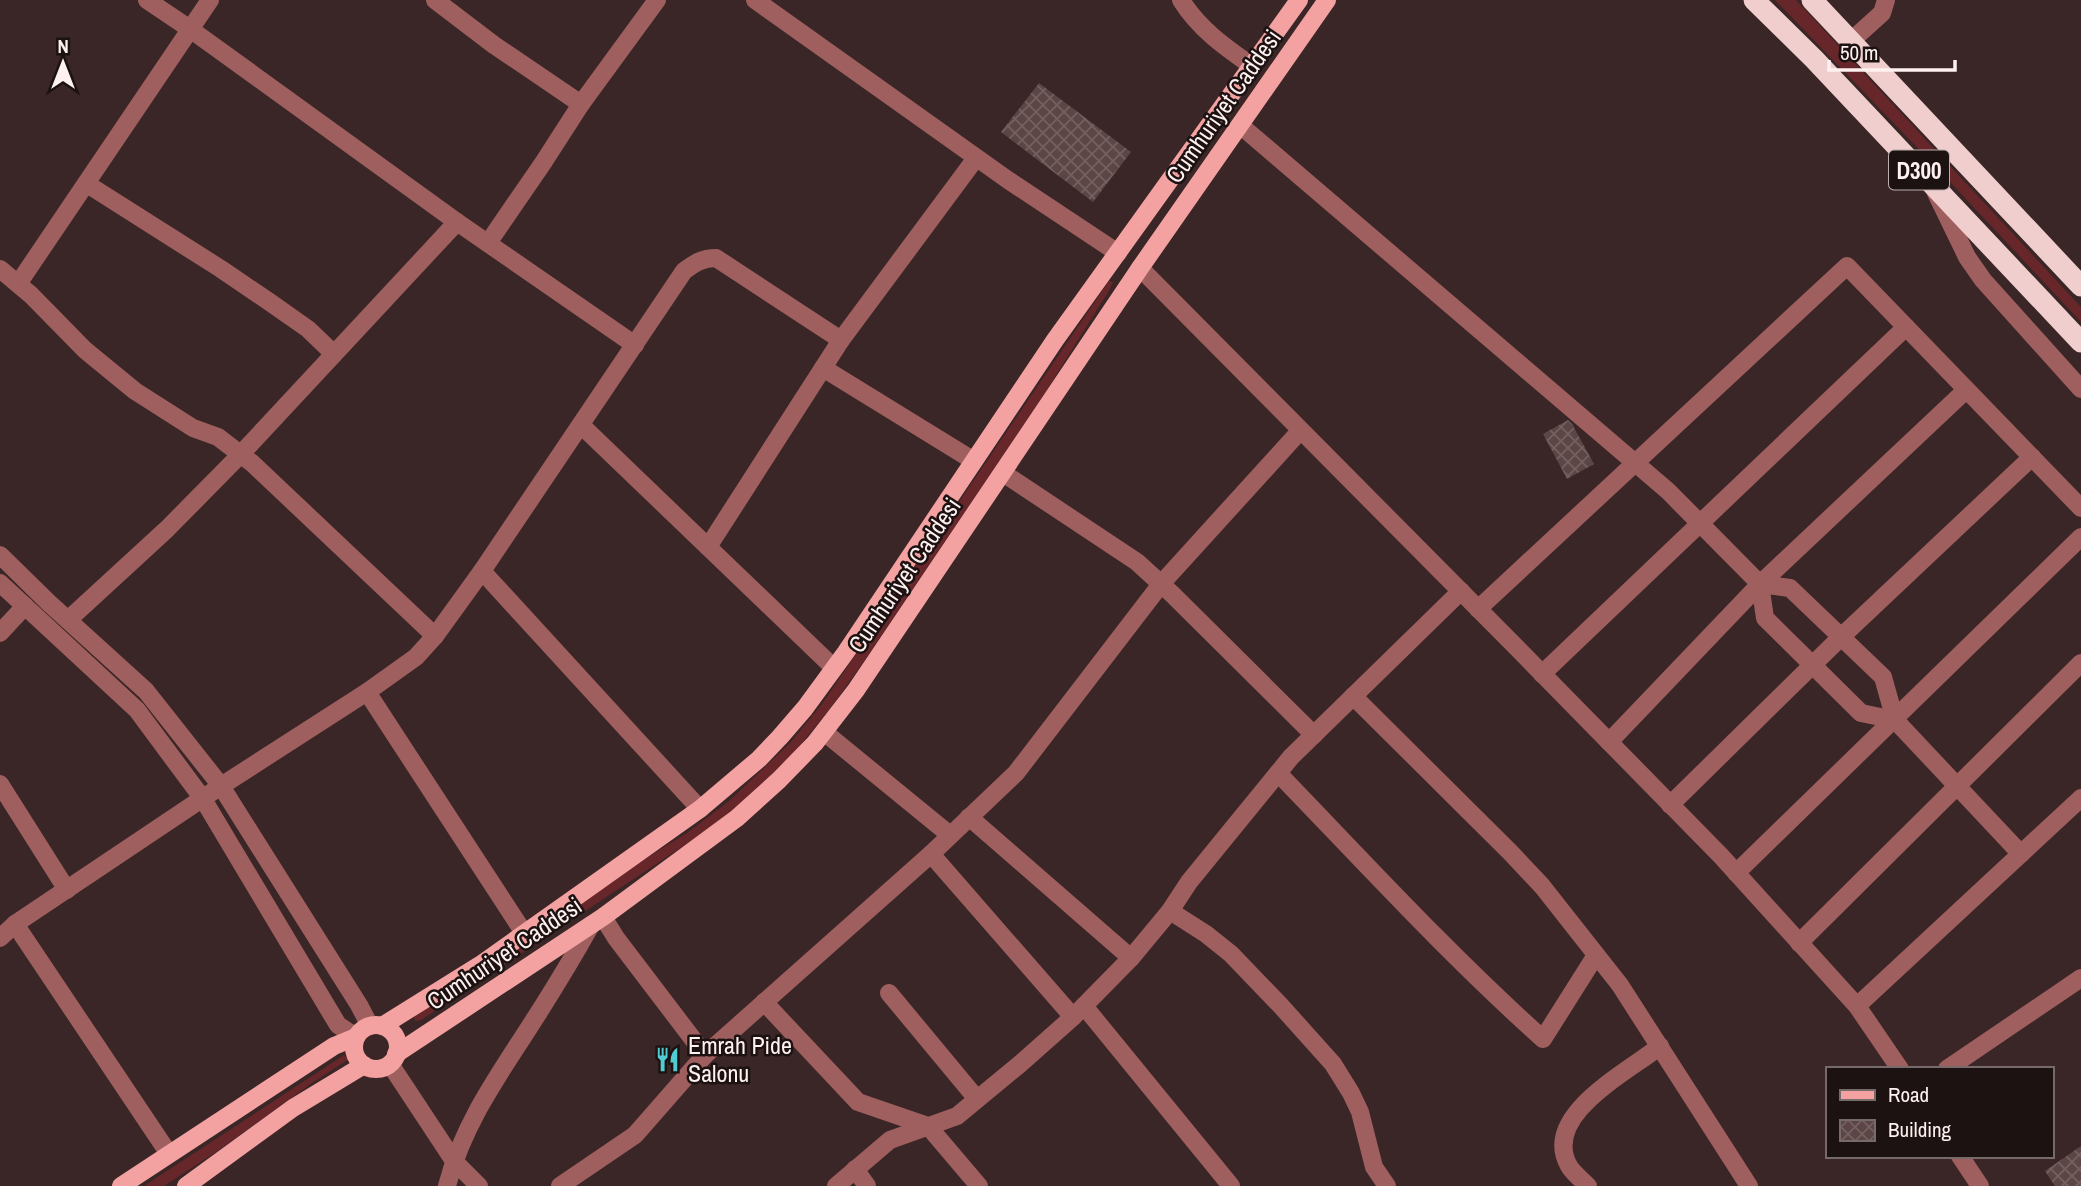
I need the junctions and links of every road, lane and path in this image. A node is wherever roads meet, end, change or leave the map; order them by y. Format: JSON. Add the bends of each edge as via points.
{"nodes":[{"id":1,"x":147,"y":0,"type":"edge"},
{"id":2,"x":210,"y":0,"type":"edge"},
{"id":3,"x":435,"y":0,"type":"edge"},
{"id":4,"x":657,"y":0,"type":"edge"},
{"id":5,"x":755,"y":0,"type":"edge"},
{"id":6,"x":1181,"y":0,"type":"edge"},
{"id":7,"x":1299,"y":0,"type":"edge"},
{"id":8,"x":1327,"y":0,"type":"edge"},
{"id":9,"x":1754,"y":0,"type":"edge"},
{"id":10,"x":1812,"y":0,"type":"edge"},
{"id":11,"x":1885,"y":0,"type":"edge"},
{"id":12,"x":190,"y":29,"type":"junction"},
{"id":13,"x":1851,"y":41,"type":"junction"},
{"id":14,"x":1252,"y":66,"type":"junction"},
{"id":15,"x":581,"y":104,"type":"junction"},
{"id":16,"x":1240,"y":125,"type":"junction"},
{"id":17,"x":976,"y":158,"type":"junction"},
{"id":18,"x":1932,"y":183,"type":"junction"},
{"id":19,"x":87,"y":184,"type":"junction"},
{"id":20,"x":457,"y":222,"type":"junction"},
{"id":21,"x":488,"y":243,"type":"junction"},
{"id":22,"x":1118,"y":253,"type":"junction"},
{"id":23,"x":1140,"y":268,"type":"junction"},
{"id":24,"x":0,"y":269,"type":"edge"},
{"id":25,"x":18,"y":284,"type":"junction"},
{"id":26,"x":2081,"y":286,"type":"edge"},
{"id":27,"x":1906,"y":327,"type":"junction"},
{"id":28,"x":841,"y":340,"type":"junction"},
{"id":29,"x":2081,"y":342,"type":"edge"},
{"id":30,"x":635,"y":345,"type":"junction"},
{"id":31,"x":334,"y":354,"type":"junction"},
{"id":32,"x":823,"y":368,"type":"junction"},
{"id":33,"x":2081,"y":389,"type":"edge"},
{"id":34,"x":1966,"y":390,"type":"junction"},
{"id":35,"x":581,"y":425,"type":"junction"},
{"id":36,"x":1300,"y":431,"type":"junction"},
{"id":37,"x":241,"y":454,"type":"junction"},
{"id":38,"x":2032,"y":457,"type":"junction"},
{"id":39,"x":974,"y":461,"type":"junction"},
{"id":40,"x":1636,"y":464,"type":"junction"},
{"id":41,"x":1003,"y":473,"type":"junction"},
{"id":42,"x":2081,"y":508,"type":"edge"},
{"id":43,"x":1700,"y":523,"type":"junction"},
{"id":44,"x":2081,"y":537,"type":"edge"},
{"id":45,"x":708,"y":547,"type":"junction"},
{"id":46,"x":0,"y":555,"type":"edge"},
{"id":47,"x":482,"y":571,"type":"junction"},
{"id":48,"x":0,"y":583,"type":"edge"},
{"id":49,"x":1161,"y":584,"type":"junction"},
{"id":50,"x":1760,"y":584,"type":"junction"},
{"id":51,"x":1461,"y":591,"type":"junction"},
{"id":52,"x":25,"y":606,"type":"junction"},
{"id":53,"x":1478,"y":609,"type":"junction"},
{"id":54,"x":68,"y":620,"type":"junction"},
{"id":55,"x":0,"y":633,"type":"edge"},
{"id":56,"x":435,"y":636,"type":"junction"},
{"id":57,"x":1841,"y":637,"type":"junction"},
{"id":58,"x":2081,"y":663,"type":"edge"},
{"id":59,"x":1812,"y":665,"type":"junction"},
{"id":60,"x":834,"y":668,"type":"junction"},
{"id":61,"x":1542,"y":674,"type":"junction"},
{"id":62,"x":367,"y":692,"type":"junction"},
{"id":63,"x":1353,"y":696,"type":"junction"},
{"id":64,"x":1895,"y":720,"type":"junction"},
{"id":65,"x":824,"y":732,"type":"junction"},
{"id":66,"x":1314,"y":735,"type":"junction"},
{"id":67,"x":1609,"y":742,"type":"junction"},
{"id":68,"x":1278,"y":773,"type":"junction"},
{"id":69,"x":0,"y":783,"type":"edge"},
{"id":70,"x":221,"y":786,"type":"junction"},
{"id":71,"x":1958,"y":787,"type":"junction"},
{"id":72,"x":2081,"y":798,"type":"edge"},
{"id":73,"x":203,"y":799,"type":"junction"},
{"id":74,"x":1671,"y":805,"type":"junction"},
{"id":75,"x":700,"y":809,"type":"junction"},
{"id":76,"x":969,"y":817,"type":"junction"},
{"id":77,"x":950,"y":835,"type":"junction"},
{"id":78,"x":931,"y":854,"type":"junction"},
{"id":79,"x":2021,"y":854,"type":"junction"},
{"id":80,"x":1736,"y":873,"type":"junction"},
{"id":81,"x":67,"y":890,"type":"junction"},
{"id":82,"x":1170,"y":911,"type":"junction"},
{"id":83,"x":597,"y":921,"type":"junction"},
{"id":84,"x":15,"y":924,"type":"junction"},
{"id":85,"x":523,"y":933,"type":"junction"},
{"id":86,"x":0,"y":938,"type":"edge"},
{"id":87,"x":1799,"y":943,"type":"junction"},
{"id":88,"x":1596,"y":955,"type":"junction"},
{"id":89,"x":1132,"y":958,"type":"junction"},
{"id":90,"x":2081,"y":978,"type":"edge"},
{"id":91,"x":889,"y":992,"type":"dead end"},
{"id":92,"x":764,"y":1002,"type":"junction"},
{"id":93,"x":1857,"y":1006,"type":"junction"},
{"id":94,"x":1078,"y":1011,"type":"junction"},
{"id":95,"x":369,"y":1030,"type":"junction"},
{"id":96,"x":1660,"y":1046,"type":"junction"},
{"id":97,"x":705,"y":1055,"type":"junction"},
{"id":98,"x":393,"y":1059,"type":"junction"},
{"id":99,"x":364,"y":1065,"type":"junction"},
{"id":100,"x":1899,"y":1067,"type":"edge"},
{"id":101,"x":1950,"y":1067,"type":"edge"},
{"id":102,"x":977,"y":1099,"type":"junction"},
{"id":103,"x":928,"y":1126,"type":"junction"},
{"id":104,"x":169,"y":1154,"type":"junction"},
{"id":105,"x":1961,"y":1158,"type":"edge"},
{"id":106,"x":454,"y":1161,"type":"junction"},
{"id":107,"x":855,"y":1169,"type":"junction"},
{"id":108,"x":121,"y":1186,"type":"edge"},
{"id":109,"x":186,"y":1186,"type":"edge"},
{"id":110,"x":447,"y":1186,"type":"edge"},
{"id":111,"x":479,"y":1186,"type":"edge"},
{"id":112,"x":560,"y":1186,"type":"edge"},
{"id":113,"x":835,"y":1186,"type":"edge"},
{"id":114,"x":867,"y":1186,"type":"edge"},
{"id":115,"x":979,"y":1186,"type":"edge"},
{"id":116,"x":1231,"y":1186,"type":"edge"},
{"id":117,"x":1387,"y":1186,"type":"edge"},
{"id":118,"x":1588,"y":1186,"type":"edge"},
{"id":119,"x":1749,"y":1186,"type":"edge"},
{"id":120,"x":1980,"y":1186,"type":"edge"}],
"edges":[{"from":1,"to":12,"type":"street"},
{"from":2,"to":12,"type":"street"},
{"from":3,"to":15,"type":"street"},
{"from":4,"to":15,"type":"street"},
{"from":5,"to":17,"type":"street"},
{"from":6,"to":14,"type":"street","via":[[1218,43]]},
{"from":7,"to":14,"type":"main road","name":"Cumhuriyet Caddesi"},
{"from":8,"to":16,"type":"main road","name":"Cumhuriyet Caddesi"},
{"from":9,"to":18,"type":"highway","number":"D300"},
{"from":10,"to":13,"type":"highway","number":"D300"},
{"from":11,"to":13,"type":"street","via":[[1882,13]]},
{"from":12,"to":19,"type":"street"},
{"from":12,"to":20,"type":"street"},
{"from":13,"to":26,"type":"highway","number":"D300"},
{"from":14,"to":22,"type":"main road","name":"Cumhuriyet Caddesi"},
{"from":15,"to":21,"type":"street"},
{"from":16,"to":23,"type":"main road","name":"Cumhuriyet Caddesi"},
{"from":16,"to":40,"type":"street"},
{"from":17,"to":22,"type":"street"},
{"from":17,"to":28,"type":"street"},
{"from":18,"to":29,"type":"highway","number":"D300"},
{"from":18,"to":33,"type":"street","via":[[1983,280]]},
{"from":19,"to":25,"type":"street"},
{"from":19,"to":31,"type":"street","via":[[309,329]]},
{"from":20,"to":21,"type":"street"},
{"from":20,"to":31,"type":"street"},
{"from":21,"to":30,"type":"street"},
{"from":22,"to":23,"type":"main road"},
{"from":22,"to":39,"type":"main road","name":"Cumhuriyet Caddesi"},
{"from":23,"to":36,"type":"street"},
{"from":23,"to":41,"type":"main road","name":"Cumhuriyet Caddesi"},
{"from":24,"to":25,"type":"street"},
{"from":25,"to":37,"type":"street","via":[[135,391]]},
{"from":27,"to":34,"type":"street"},
{"from":27,"to":40,"type":"street","via":[[1847,266]]},
{"from":27,"to":43,"type":"street"},
{"from":28,"to":30,"type":"street","via":[[716,258],[706,258],[684,271]]},
{"from":28,"to":32,"type":"street"},
{"from":30,"to":35,"type":"street"},
{"from":31,"to":37,"type":"street"},
{"from":32,"to":39,"type":"street"},
{"from":32,"to":45,"type":"street"},
{"from":34,"to":38,"type":"street"},
{"from":34,"to":50,"type":"street"},
{"from":35,"to":45,"type":"street"},
{"from":35,"to":47,"type":"street"},
{"from":36,"to":49,"type":"street"},
{"from":36,"to":51,"type":"street"},
{"from":37,"to":54,"type":"street"},
{"from":37,"to":56,"type":"street"},
{"from":38,"to":42,"type":"street"},
{"from":38,"to":57,"type":"street"},
{"from":39,"to":60,"type":"main road","name":"Cumhuriyet Caddesi"},
{"from":40,"to":43,"type":"street"},
{"from":40,"to":53,"type":"street"},
{"from":41,"to":49,"type":"street","via":[[1137,562]]},
{"from":41,"to":65,"type":"main road","name":"Cumhuriyet Caddesi"},
{"from":43,"to":50,"type":"street"},
{"from":43,"to":61,"type":"street"},
{"from":44,"to":64,"type":"street"},
{"from":45,"to":60,"type":"street"},
{"from":46,"to":54,"type":"street"},
{"from":47,"to":56,"type":"street"},
{"from":47,"to":75,"type":"street"},
{"from":48,"to":52,"type":"street"},
{"from":49,"to":66,"type":"street"},
{"from":49,"to":76,"type":"street","via":[[1016,773]]},
{"from":50,"to":57,"type":"street","via":[[1790,588]]},
{"from":50,"to":59,"type":"street","via":[[1765,618]]},
{"from":50,"to":67,"type":"street"},
{"from":51,"to":53,"type":"street"},
{"from":51,"to":63,"type":"street"},
{"from":52,"to":55,"type":"street"},
{"from":52,"to":73,"type":"street","via":[[137,710]]},
{"from":53,"to":61,"type":"street"},
{"from":54,"to":70,"type":"street","via":[[146,691]]},
{"from":56,"to":62,"type":"street","via":[[416,657]]},
{"from":57,"to":59,"type":"street"},
{"from":57,"to":64,"type":"street","via":[[1883,677]]},
{"from":58,"to":71,"type":"street"},
{"from":59,"to":64,"type":"street","via":[[1861,713]]},
{"from":59,"to":74,"type":"street"},
{"from":60,"to":75,"type":"main road","name":"Cumhuriyet Caddesi","via":[[780,737]]},
{"from":61,"to":67,"type":"street"},
{"from":62,"to":70,"type":"street"},
{"from":62,"to":85,"type":"street"},
{"from":63,"to":66,"type":"street"},
{"from":63,"to":88,"type":"street","via":[[1542,886]]},
{"from":64,"to":71,"type":"street"},
{"from":64,"to":80,"type":"street"},
{"from":65,"to":77,"type":"street"},
{"from":65,"to":83,"type":"main road","name":"Cumhuriyet Caddesi","via":[[737,818]]},
{"from":66,"to":68,"type":"street"},
{"from":67,"to":74,"type":"street"},
{"from":68,"to":82,"type":"street"},
{"from":68,"to":88,"type":"street","via":[[1543,1039]]},
{"from":69,"to":81,"type":"street"},
{"from":70,"to":73,"type":"street"},
{"from":70,"to":95,"type":"street","via":[[359,1004]]},
{"from":71,"to":79,"type":"street"},
{"from":71,"to":87,"type":"street"},
{"from":72,"to":79,"type":"street"},
{"from":73,"to":81,"type":"street"},
{"from":73,"to":95,"type":"street","via":[[338,1025]]},
{"from":74,"to":80,"type":"street"},
{"from":75,"to":85,"type":"main road","name":"Cumhuriyet Caddesi"},
{"from":76,"to":77,"type":"street"},
{"from":76,"to":89,"type":"street"},
{"from":77,"to":78,"type":"street"},
{"from":78,"to":92,"type":"street"},
{"from":78,"to":94,"type":"street"},
{"from":79,"to":93,"type":"street"},
{"from":80,"to":87,"type":"street"},
{"from":81,"to":84,"type":"street"},
{"from":82,"to":89,"type":"street"},
{"from":82,"to":117,"type":"street","via":[[1231,954],[1333,1065],[1360,1112],[1374,1167]]},
{"from":83,"to":97,"type":"street","via":[[616,938]]},
{"from":83,"to":98,"type":"main road","name":"Cumhuriyet Caddesi"},
{"from":83,"to":106,"type":"street","via":[[498,1074]]},
{"from":84,"to":86,"type":"street"},
{"from":84,"to":104,"type":"street"},
{"from":85,"to":95,"type":"main road","name":"Cumhuriyet Caddesi","via":[[480,965]]},
{"from":87,"to":93,"type":"street"},
{"from":88,"to":96,"type":"street"},
{"from":89,"to":94,"type":"street"},
{"from":90,"to":101,"type":"street"},
{"from":91,"to":102,"type":"street"},
{"from":92,"to":97,"type":"street"},
{"from":92,"to":103,"type":"street","via":[[858,1102]]},
{"from":93,"to":100,"type":"street"},
{"from":94,"to":102,"type":"street"},
{"from":94,"to":116,"type":"street"},
{"from":95,"to":98,"type":"main road","via":[[392,1032],[397,1049]]},
{"from":95,"to":99,"type":"main road","via":[[354,1049]]},
{"from":95,"to":104,"type":"main road","name":"Cumhuriyet Caddesi","via":[[334,1046]]},
{"from":96,"to":118,"type":"street","via":[[1594,1094],[1566,1131],[1563,1148],[1569,1166]]},
{"from":96,"to":119,"type":"street"},
{"from":97,"to":112,"type":"street","via":[[635,1135]]},
{"from":98,"to":99,"type":"main road","via":[[379,1068]]},
{"from":98,"to":106,"type":"street"},
{"from":99,"to":109,"type":"main road","via":[[293,1108]]},
{"from":102,"to":103,"type":"street","via":[[957,1116]]},
{"from":103,"to":107,"type":"street","via":[[890,1140]]},
{"from":103,"to":115,"type":"street"},
{"from":104,"to":108,"type":"main road","name":"Cumhuriyet Caddesi"},
{"from":105,"to":120,"type":"street"},
{"from":106,"to":110,"type":"street"},
{"from":106,"to":111,"type":"street"},
{"from":107,"to":113,"type":"street"},
{"from":107,"to":114,"type":"street"}]}
